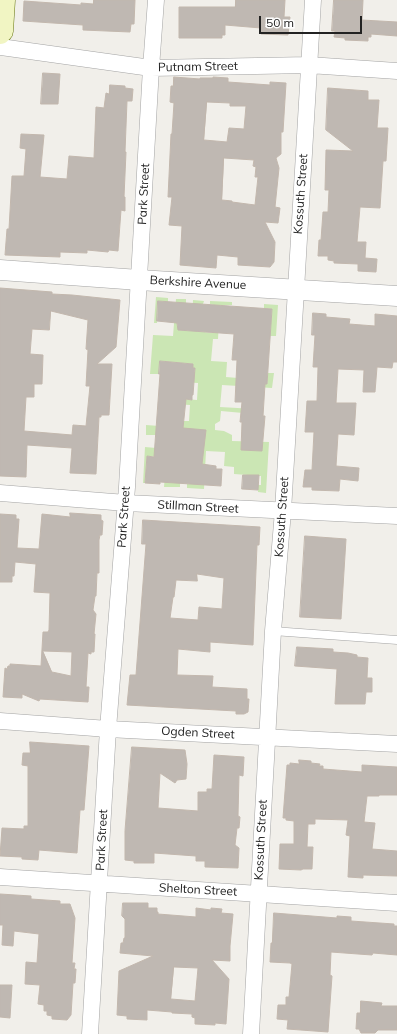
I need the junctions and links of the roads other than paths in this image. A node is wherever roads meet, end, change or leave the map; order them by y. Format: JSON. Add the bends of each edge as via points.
{"nodes":[{"id":1,"x":4,"y":0,"type":"edge"},
{"id":2,"x":156,"y":0,"type":"edge"},
{"id":3,"x":313,"y":0,"type":"edge"},
{"id":4,"x":0,"y":33,"type":"edge"},
{"id":5,"x":0,"y":47,"type":"edge"},
{"id":6,"x":310,"y":66,"type":"junction"},
{"id":7,"x":151,"y":68,"type":"junction"},
{"id":8,"x":397,"y":71,"type":"edge"},
{"id":9,"x":0,"y":270,"type":"edge"},
{"id":10,"x":139,"y":280,"type":"junction"},
{"id":11,"x":295,"y":289,"type":"junction"},
{"id":12,"x":397,"y":296,"type":"edge"},
{"id":13,"x":0,"y":493,"type":"edge"},
{"id":14,"x":126,"y":503,"type":"junction"},
{"id":15,"x":282,"y":512,"type":"junction"},
{"id":16,"x":397,"y":516,"type":"edge"},
{"id":17,"x":273,"y":631,"type":"junction"},
{"id":18,"x":397,"y":640,"type":"edge"},
{"id":19,"x":0,"y":721,"type":"edge"},
{"id":20,"x":108,"y":729,"type":"junction"},
{"id":21,"x":267,"y":736,"type":"junction"},
{"id":22,"x":397,"y":744,"type":"edge"},
{"id":23,"x":0,"y":877,"type":"edge"},
{"id":24,"x":99,"y":884,"type":"junction"},
{"id":25,"x":258,"y":894,"type":"junction"},
{"id":26,"x":397,"y":903,"type":"edge"},
{"id":27,"x":90,"y":1034,"type":"edge"},
{"id":28,"x":251,"y":1034,"type":"edge"}],
"edges":[{"from":1,"to":4,"type":"main road"},
{"from":2,"to":7,"type":"street","name":"Park Street"},
{"from":3,"to":6,"type":"street","name":"Kossuth Street"},
{"from":5,"to":7,"type":"street","name":"Putnam Street"},
{"from":6,"to":7,"type":"street","name":"Putnam Street"},
{"from":6,"to":8,"type":"street","name":"Putnam Street"},
{"from":6,"to":11,"type":"street","name":"Kossuth Street"},
{"from":7,"to":10,"type":"street","name":"Park Street"},
{"from":9,"to":10,"type":"street","name":"Berkshire Avenue"},
{"from":10,"to":11,"type":"street","name":"Berkshire Avenue"},
{"from":10,"to":14,"type":"street","name":"Park Street"},
{"from":11,"to":12,"type":"street","name":"Berkshire Avenue"},
{"from":11,"to":15,"type":"street","name":"Kossuth Street"},
{"from":13,"to":14,"type":"street","name":"Stillman Street"},
{"from":14,"to":15,"type":"street","name":"Stillman Street"},
{"from":14,"to":20,"type":"street","name":"Park Street"},
{"from":15,"to":16,"type":"street","name":"Stillman Street"},
{"from":15,"to":17,"type":"street","name":"Kossuth Street"},
{"from":17,"to":18,"type":"lane"},
{"from":17,"to":21,"type":"street","name":"Kossuth Street"},
{"from":19,"to":20,"type":"street","name":"Ogden Street"},
{"from":20,"to":21,"type":"street","name":"Ogden Street"},
{"from":20,"to":24,"type":"street","name":"Park Street"},
{"from":21,"to":22,"type":"street","name":"Ogden Street"},
{"from":21,"to":25,"type":"street","name":"Kossuth Street"},
{"from":23,"to":24,"type":"street","name":"Shelton Street"},
{"from":24,"to":25,"type":"street","name":"Shelton Street"},
{"from":24,"to":27,"type":"street","name":"Park Street"},
{"from":25,"to":26,"type":"street","name":"Shelton Street"},
{"from":25,"to":28,"type":"street","name":"Kossuth Street"}]}
